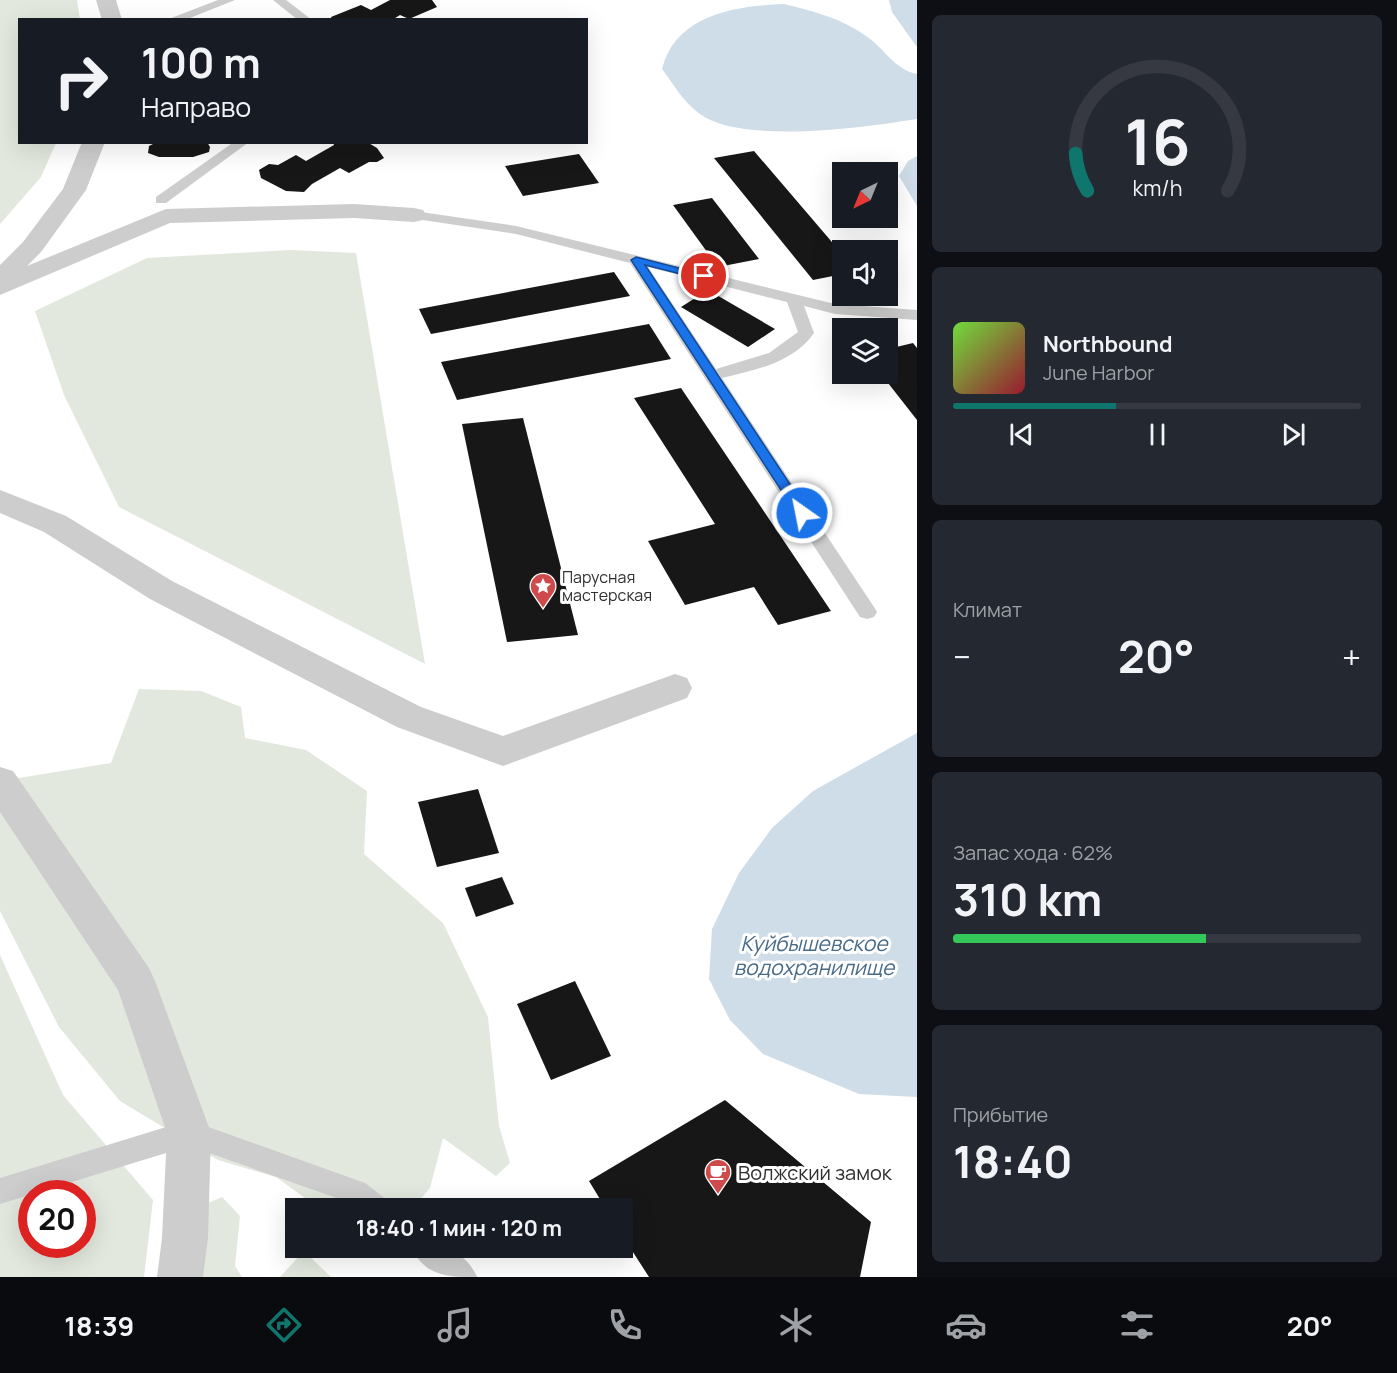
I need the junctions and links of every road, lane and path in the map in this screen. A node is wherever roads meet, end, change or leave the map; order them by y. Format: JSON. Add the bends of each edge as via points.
{"nodes":[{"id":1,"x":106,"y":0,"type":"edge"},
{"id":2,"x":229,"y":0,"type":"edge"},
{"id":3,"x":279,"y":0,"type":"edge"},
{"id":4,"x":111,"y":18,"type":"edge"},
{"id":5,"x":178,"y":18,"type":"edge"},
{"id":6,"x":303,"y":18,"type":"edge"},
{"id":7,"x":93,"y":144,"type":"edge"},
{"id":8,"x":240,"y":144,"type":"edge"},
{"id":9,"x":161,"y":201,"type":"dead end"},
{"id":10,"x":414,"y":215,"type":"joint"},
{"id":11,"x":636,"y":260,"type":"junction"},
{"id":12,"x":0,"y":279,"type":"edge"},
{"id":13,"x":0,"y":287,"type":"edge"},
{"id":14,"x":794,"y":298,"type":"junction"},
{"id":15,"x":917,"y":315,"type":"edge"},
{"id":16,"x":712,"y":375,"type":"junction"},
{"id":17,"x":0,"y":501,"type":"edge"},
{"id":18,"x":867,"y":612,"type":"dead end"},
{"id":19,"x":675,"y":688,"type":"dead end"},
{"id":20,"x":0,"y":782,"type":"edge"},
{"id":21,"x":189,"y":1133,"type":"junction"},
{"id":22,"x":0,"y":1191,"type":"edge"},
{"id":23,"x":364,"y":1198,"type":"edge"},
{"id":24,"x":439,"y":1258,"type":"edge"},
{"id":25,"x":180,"y":1277,"type":"edge"},
{"id":26,"x":463,"y":1277,"type":"edge"}],
"edges":[{"from":1,"to":4,"type":"street"},
{"from":2,"to":5,"type":"lane"},
{"from":3,"to":6,"type":"lane"},
{"from":7,"to":12,"type":"street","via":[[74,190],[32,248]]},
{"from":8,"to":9,"type":"lane"},
{"from":10,"to":11,"type":"lane","via":[[516,230]]},
{"from":10,"to":13,"type":"street","via":[[354,211],[166,216]]},
{"from":11,"to":14,"type":"lane"},
{"from":11,"to":16,"type":"lane"},
{"from":14,"to":15,"type":"lane","via":[[835,309]]},
{"from":14,"to":16,"type":"lane","via":[[806,333],[792,350],[769,361]]},
{"from":16,"to":18,"type":"lane"},
{"from":17,"to":19,"type":"street","via":[[55,524],[161,590],[409,717],[503,751]]},
{"from":20,"to":21,"type":"street","via":[[135,981]]},
{"from":21,"to":22,"type":"lane"},
{"from":21,"to":23,"type":"lane"},
{"from":21,"to":25,"type":"street"},
{"from":24,"to":26,"type":"lane"}]}
